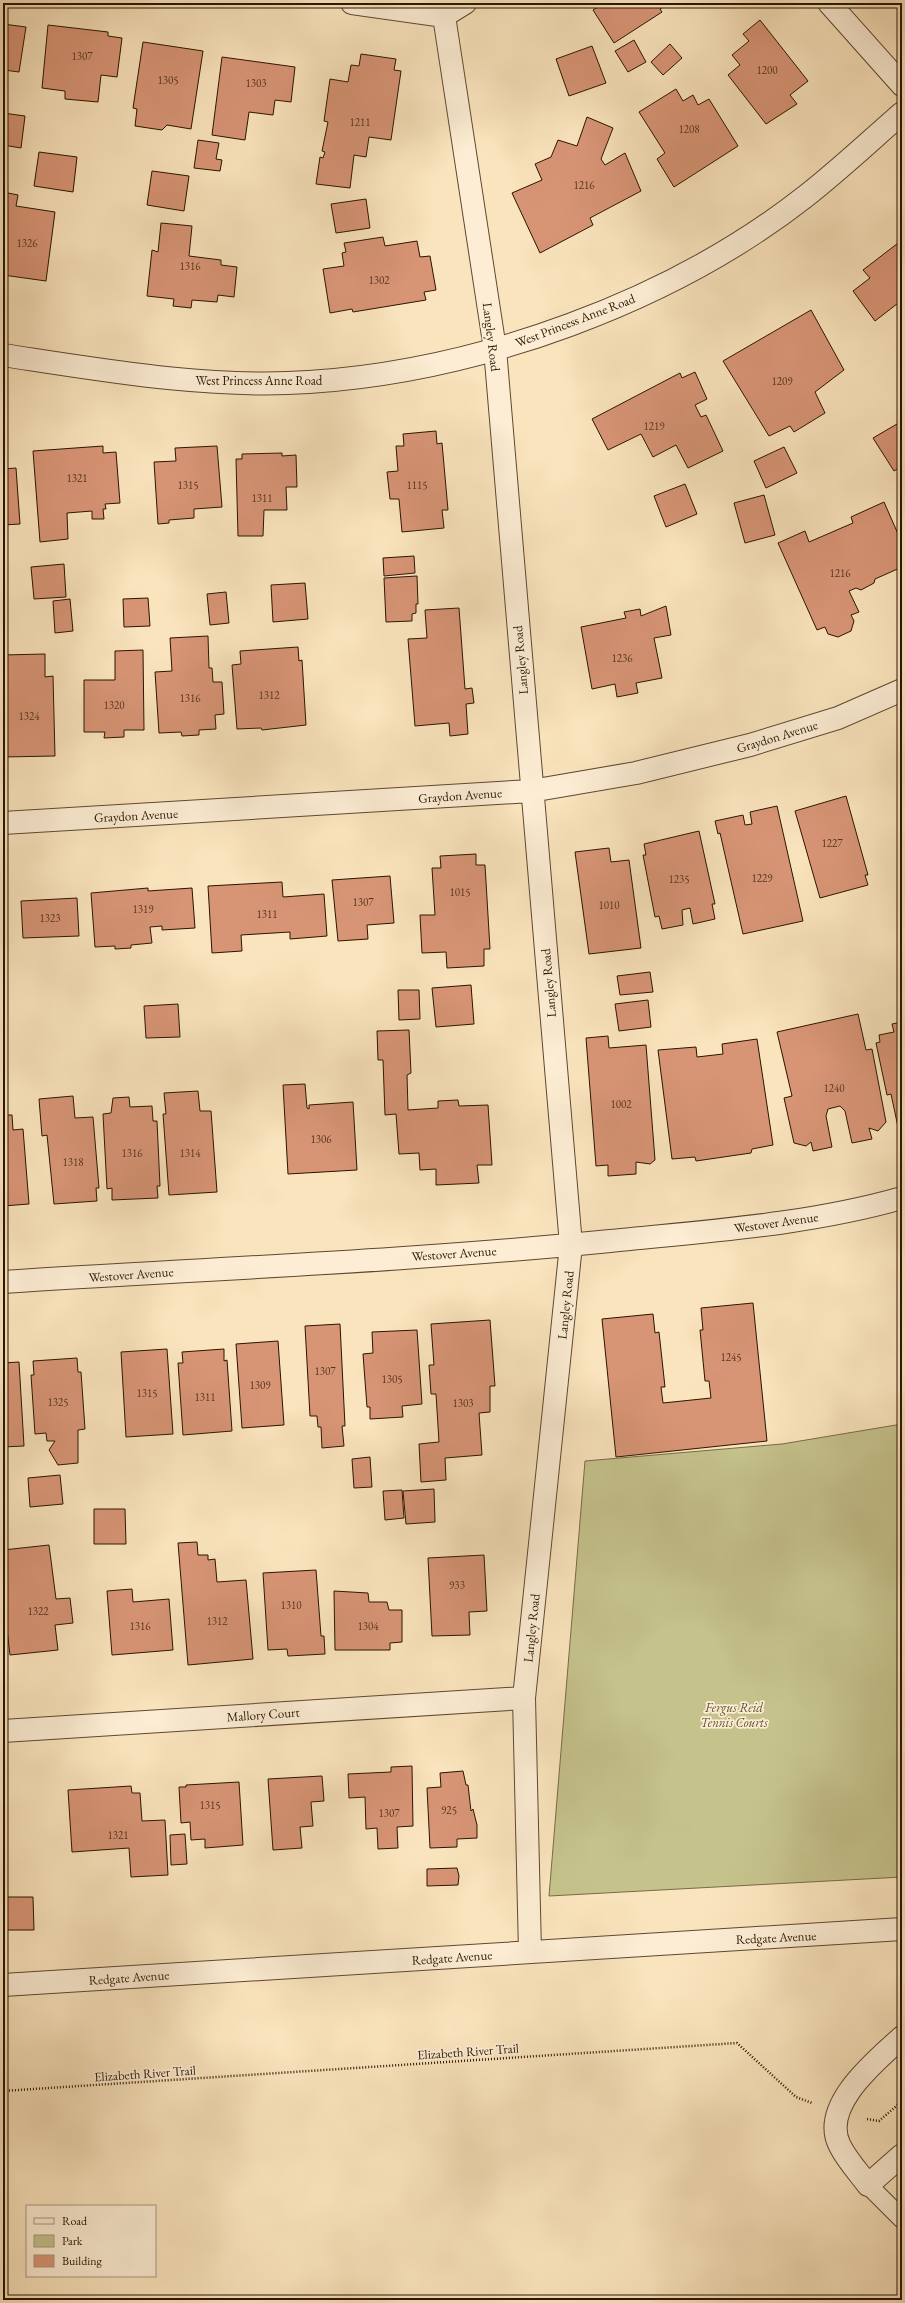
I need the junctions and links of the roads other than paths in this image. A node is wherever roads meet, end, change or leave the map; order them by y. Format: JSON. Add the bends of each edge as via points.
{"nodes":[{"id":1,"x":352,"y":3,"type":"edge"},
{"id":2,"x":465,"y":3,"type":"edge"},
{"id":3,"x":829,"y":3,"type":"edge"},
{"id":4,"x":444,"y":16,"type":"junction"},
{"id":5,"x":902,"y":85,"type":"edge"},
{"id":6,"x":902,"y":113,"type":"edge"},
{"id":7,"x":495,"y":349,"type":"junction"},
{"id":8,"x":3,"y":355,"type":"edge"},
{"id":9,"x":902,"y":690,"type":"edge"},
{"id":10,"x":531,"y":791,"type":"junction"},
{"id":11,"x":3,"y":823,"type":"edge"},
{"id":12,"x":902,"y":1198,"type":"edge"},
{"id":13,"x":571,"y":1245,"type":"junction"},
{"id":14,"x":3,"y":1282,"type":"edge"},
{"id":15,"x":524,"y":1698,"type":"junction"},
{"id":16,"x":3,"y":1731,"type":"edge"},
{"id":17,"x":902,"y":1929,"type":"edge"},
{"id":18,"x":530,"y":1952,"type":"junction"},
{"id":19,"x":3,"y":1985,"type":"edge"},
{"id":20,"x":902,"y":2037,"type":"edge"},
{"id":21,"x":902,"y":2155,"type":"edge"},
{"id":22,"x":868,"y":2186,"type":"junction"},
{"id":23,"x":902,"y":2219,"type":"edge"}],
"edges":[{"from":1,"to":4,"type":"street"},
{"from":2,"to":4,"type":"street"},
{"from":3,"to":5,"type":"street"},
{"from":4,"to":7,"type":"street","name":"Langley Road"},
{"from":6,"to":7,"type":"street","name":"West Princess Anne Road","via":[[805,197],[742,240],[677,278],[610,310]]},
{"from":7,"to":8,"type":"street","name":"West Princess Anne Road","via":[[379,375],[308,382],[213,382],[103,370]]},
{"from":7,"to":10,"type":"street","name":"Langley Road"},
{"from":9,"to":10,"type":"street","name":"Graydon Avenue","via":[[838,718],[750,745],[636,773]]},
{"from":10,"to":11,"type":"street","name":"Graydon Avenue"},
{"from":10,"to":13,"type":"street","name":"Langley Road"},
{"from":12,"to":13,"type":"street","name":"Westover Avenue","via":[[870,1207],[765,1226]]},
{"from":13,"to":14,"type":"street","name":"Westover Avenue"},
{"from":13,"to":15,"type":"street","name":"Langley Road"},
{"from":15,"to":16,"type":"street","name":"Mallory Court"},
{"from":15,"to":18,"type":"street","name":"Langley Road"},
{"from":17,"to":18,"type":"street","name":"Redgate Avenue"},
{"from":18,"to":19,"type":"street","name":"Redgate Avenue"},
{"from":20,"to":22,"type":"street","via":[[855,2080],[838,2113],[835,2132],[839,2146]]},
{"from":21,"to":22,"type":"street"},
{"from":22,"to":23,"type":"lane"}]}
